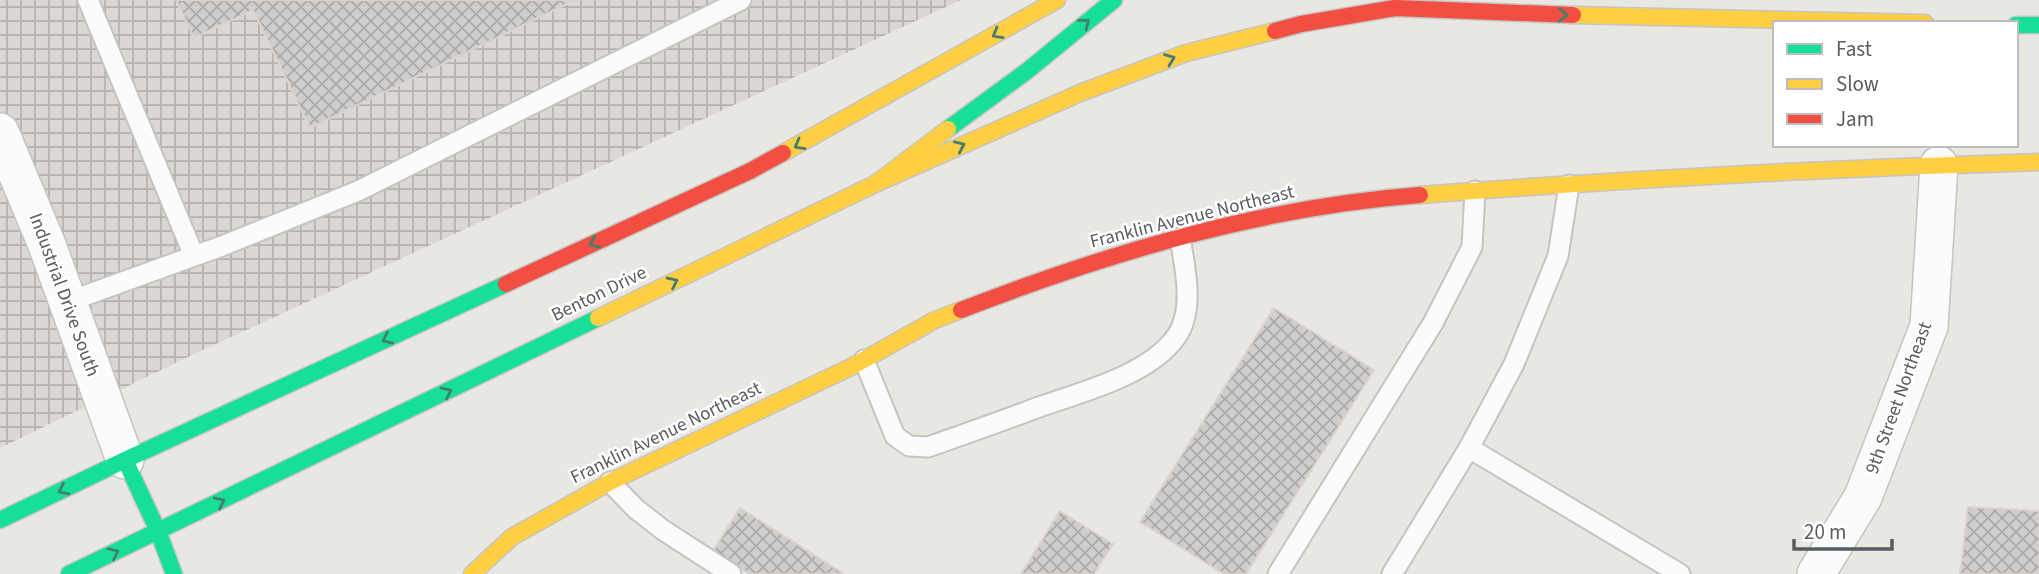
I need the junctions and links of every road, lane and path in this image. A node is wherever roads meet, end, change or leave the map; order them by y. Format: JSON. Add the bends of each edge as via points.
{"nodes":[{"id":1,"x":88,"y":0,"type":"edge"},
{"id":2,"x":741,"y":0,"type":"edge"},
{"id":3,"x":1057,"y":0,"type":"edge"},
{"id":4,"x":1114,"y":0,"type":"edge"},
{"id":5,"x":1460,"y":0,"type":"edge"},
{"id":6,"x":1521,"y":15,"type":"junction"},
{"id":7,"x":1824,"y":21,"type":"edge"},
{"id":8,"x":2018,"y":25,"type":"edge"},
{"id":9,"x":2039,"y":25,"type":"edge"},
{"id":10,"x":0,"y":132,"type":"edge"},
{"id":11,"x":2039,"y":162,"type":"edge"},
{"id":12,"x":1939,"y":165,"type":"junction"},
{"id":13,"x":876,"y":184,"type":"junction"},
{"id":14,"x":1569,"y":185,"type":"junction"},
{"id":15,"x":1475,"y":191,"type":"junction"},
{"id":16,"x":1180,"y":238,"type":"junction"},
{"id":17,"x":194,"y":256,"type":"junction"},
{"id":18,"x":67,"y":302,"type":"junction"},
{"id":19,"x":864,"y":360,"type":"junction"},
{"id":20,"x":1469,"y":448,"type":"junction"},
{"id":21,"x":125,"y":460,"type":"junction"},
{"id":22,"x":610,"y":482,"type":"junction"},
{"id":23,"x":0,"y":520,"type":"edge"},
{"id":24,"x":158,"y":531,"type":"junction"},
{"id":25,"x":69,"y":574,"type":"edge"},
{"id":26,"x":174,"y":574,"type":"edge"},
{"id":27,"x":472,"y":574,"type":"edge"},
{"id":28,"x":731,"y":574,"type":"edge"},
{"id":29,"x":1278,"y":574,"type":"edge"},
{"id":30,"x":1391,"y":574,"type":"edge"},
{"id":31,"x":1680,"y":574,"type":"edge"},
{"id":32,"x":1816,"y":574,"type":"edge"}],
"edges":[{"from":1,"to":17,"type":"lane"},
{"from":2,"to":17,"type":"lane","via":[[358,191]]},
{"from":3,"to":21,"type":"main road","one_way":true,"via":[[750,171]]},
{"from":13,"to":4,"type":"main road","name":"Benton Drive","one_way":true},
{"from":5,"to":6,"type":"main road"},
{"from":6,"to":7,"type":"main road","one_way":true},
{"from":13,"to":6,"type":"main road","one_way":true,"via":[[1080,93],[1186,53],[1301,24],[1395,8]]},
{"from":8,"to":9,"type":"main road"},
{"from":10,"to":18,"type":"street","name":"Industrial Drive South"},
{"from":11,"to":12,"type":"main road","name":"Franklin Avenue Northeast"},
{"from":12,"to":14,"type":"main road","name":"Franklin Avenue Northeast"},
{"from":12,"to":32,"type":"street","name":"9th Street Northeast","via":[[1929,326],[1863,497]]},
{"from":24,"to":13,"type":"main road","name":"Benton Drive","one_way":true},
{"from":14,"to":15,"type":"main road","name":"Franklin Avenue Northeast"},
{"from":14,"to":20,"type":"lane","via":[[1558,256],[1514,364]]},
{"from":15,"to":16,"type":"main road","name":"Franklin Avenue Northeast","via":[[1278,214]]},
{"from":15,"to":29,"type":"lane","via":[[1472,247],[1433,323]]},
{"from":16,"to":19,"type":"main road","name":"Franklin Avenue Northeast","via":[[1038,280],[935,320]]},
{"from":16,"to":19,"type":"lane","via":[[1188,283],[1186,311],[1177,336],[1160,354],[1121,378],[928,447],[909,446],[895,436]]},
{"from":17,"to":18,"type":"lane"},
{"from":18,"to":21,"type":"street","name":"Industrial Drive South"},
{"from":19,"to":22,"type":"main road","name":"Franklin Avenue Northeast"},
{"from":20,"to":30,"type":"lane"},
{"from":20,"to":31,"type":"lane"},
{"from":21,"to":23,"type":"main road","one_way":true},
{"from":21,"to":24,"type":"main road"},
{"from":22,"to":27,"type":"main road","name":"Franklin Avenue Northeast","via":[[512,537]]},
{"from":22,"to":28,"type":"lane","via":[[663,530]]},
{"from":25,"to":24,"type":"main road","name":"Benton Drive","one_way":true},
{"from":24,"to":26,"type":"main road"}]}
